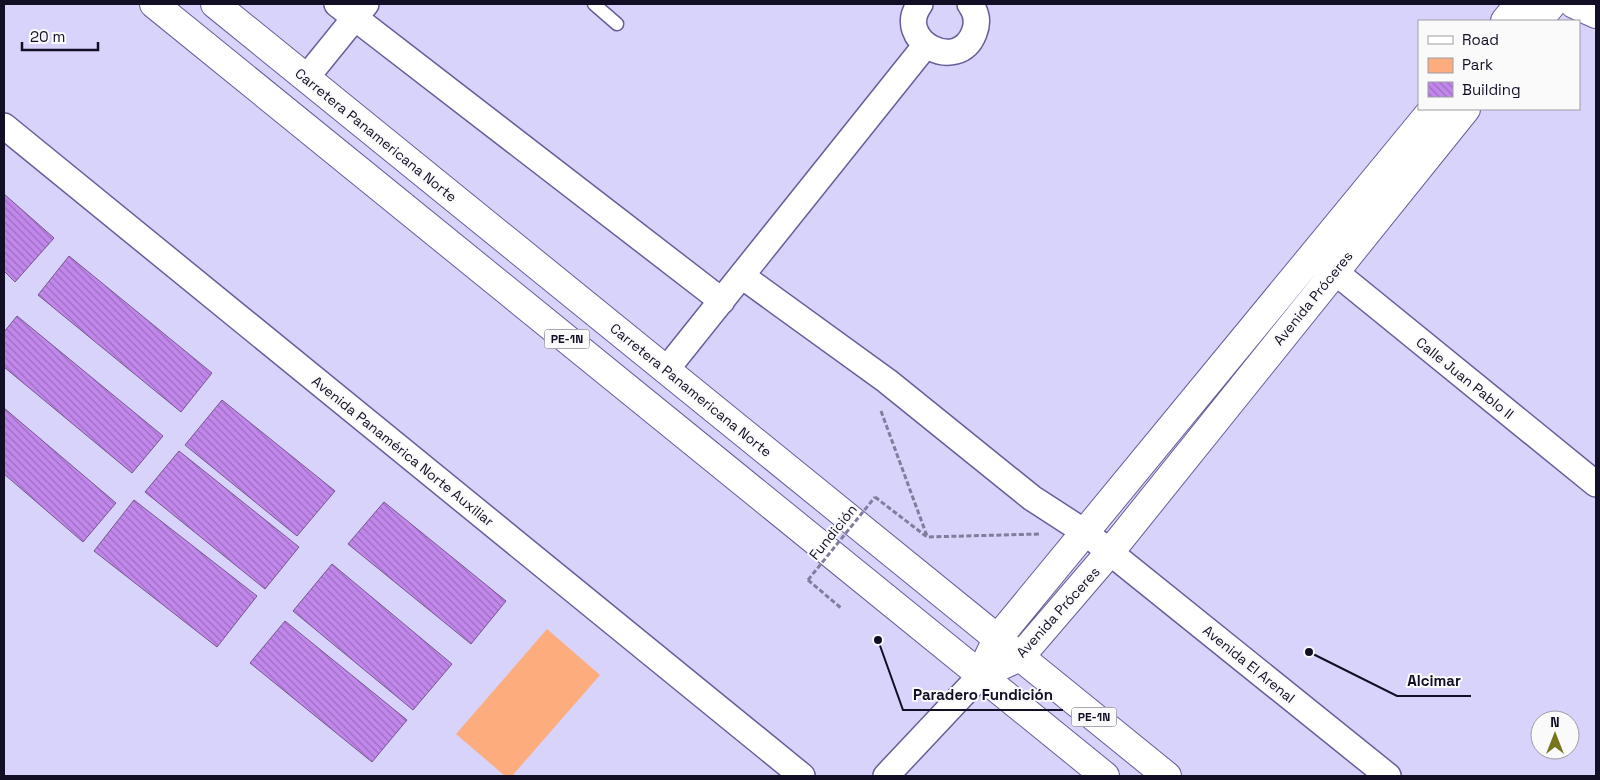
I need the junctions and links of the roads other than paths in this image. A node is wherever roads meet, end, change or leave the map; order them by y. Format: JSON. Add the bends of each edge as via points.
{"nodes":[{"id":1,"x":154,"y":4,"type":"edge"},
{"id":2,"x":215,"y":4,"type":"edge"},
{"id":3,"x":594,"y":4,"type":"edge"},
{"id":4,"x":920,"y":4,"type":"edge"},
{"id":5,"x":970,"y":4,"type":"edge"},
{"id":6,"x":1519,"y":4,"type":"edge"},
{"id":7,"x":1552,"y":4,"type":"edge"},
{"id":8,"x":1574,"y":4,"type":"edge"},
{"id":9,"x":353,"y":9,"type":"edge"},
{"id":10,"x":1596,"y":14,"type":"edge"},
{"id":11,"x":1506,"y":20,"type":"edge"},
{"id":12,"x":1539,"y":20,"type":"edge"},
{"id":13,"x":617,"y":24,"type":"dead end"},
{"id":14,"x":925,"y":46,"type":"junction"},
{"id":15,"x":306,"y":78,"type":"junction"},
{"id":16,"x":1432,"y":110,"type":"edge"},
{"id":17,"x":1465,"y":110,"type":"edge"},
{"id":18,"x":4,"y":126,"type":"edge"},
{"id":19,"x":1334,"y":272,"type":"junction"},
{"id":20,"x":742,"y":276,"type":"junction"},
{"id":21,"x":722,"y":301,"type":"junction"},
{"id":22,"x":666,"y":370,"type":"junction"},
{"id":23,"x":1596,"y":484,"type":"edge"},
{"id":24,"x":1086,"y":533,"type":"junction"},
{"id":25,"x":1110,"y":552,"type":"junction"},
{"id":26,"x":997,"y":639,"type":"junction"},
{"id":27,"x":1020,"y":657,"type":"junction"},
{"id":28,"x":981,"y":675,"type":"junction"},
{"id":29,"x":786,"y":771,"type":"edge"},
{"id":30,"x":886,"y":776,"type":"edge"},
{"id":31,"x":1105,"y":776,"type":"edge"},
{"id":32,"x":1167,"y":776,"type":"edge"},
{"id":33,"x":1388,"y":776,"type":"edge"}],
"edges":[{"from":1,"to":28,"type":"main road","number":"PE-1N"},
{"from":2,"to":15,"type":"main road","name":"Carretera Panamericana Norte","number":"PE-1N"},
{"from":3,"to":13,"type":"lane"},
{"from":4,"to":14,"type":"street","via":[[914,16],[914,27]]},
{"from":5,"to":14,"type":"street","via":[[976,16],[976,27],[966,46],[946,53]]},
{"from":6,"to":11,"type":"main road"},
{"from":7,"to":12,"type":"main road"},
{"from":8,"to":10,"type":"main road"},
{"from":9,"to":15,"type":"street"},
{"from":9,"to":21,"type":"street"},
{"from":14,"to":20,"type":"street"},
{"from":15,"to":22,"type":"main road","name":"Carretera Panamericana Norte","number":"PE-1N"},
{"from":16,"to":24,"type":"main road","name":"Avenida Próceres"},
{"from":17,"to":19,"type":"main road","name":"Avenida Próceres"},
{"from":18,"to":29,"type":"street","name":"Avenida Panamérica Norte Auxiliar"},
{"from":19,"to":23,"type":"street","name":"Calle Juan Pablo II"},
{"from":19,"to":25,"type":"main road","name":"Avenida Próceres"},
{"from":20,"to":21,"type":"street"},
{"from":20,"to":24,"type":"street","name":"Avenida El Arenal","via":[[887,381],[1032,498]]},
{"from":21,"to":22,"type":"street"},
{"from":22,"to":26,"type":"main road","name":"Carretera Panamericana Norte","number":"PE-1N"},
{"from":24,"to":25,"type":"street","name":"Avenida El Arenal"},
{"from":24,"to":26,"type":"main road","name":"Avenida Próceres"},
{"from":25,"to":27,"type":"main road","name":"Avenida Próceres"},
{"from":25,"to":33,"type":"street","name":"Avenida El Arenal"},
{"from":26,"to":27,"type":"main road","name":"Carretera Panamericana Norte","number":"PE-1N"},
{"from":26,"to":28,"type":"main road","name":"Avenida Próceres"},
{"from":27,"to":28,"type":"main road","name":"Avenida Próceres"},
{"from":27,"to":32,"type":"main road","name":"Carretera Panamericana Norte","number":"PE-1N"},
{"from":28,"to":30,"type":"street"},
{"from":28,"to":31,"type":"main road","number":"PE-1N"}]}
